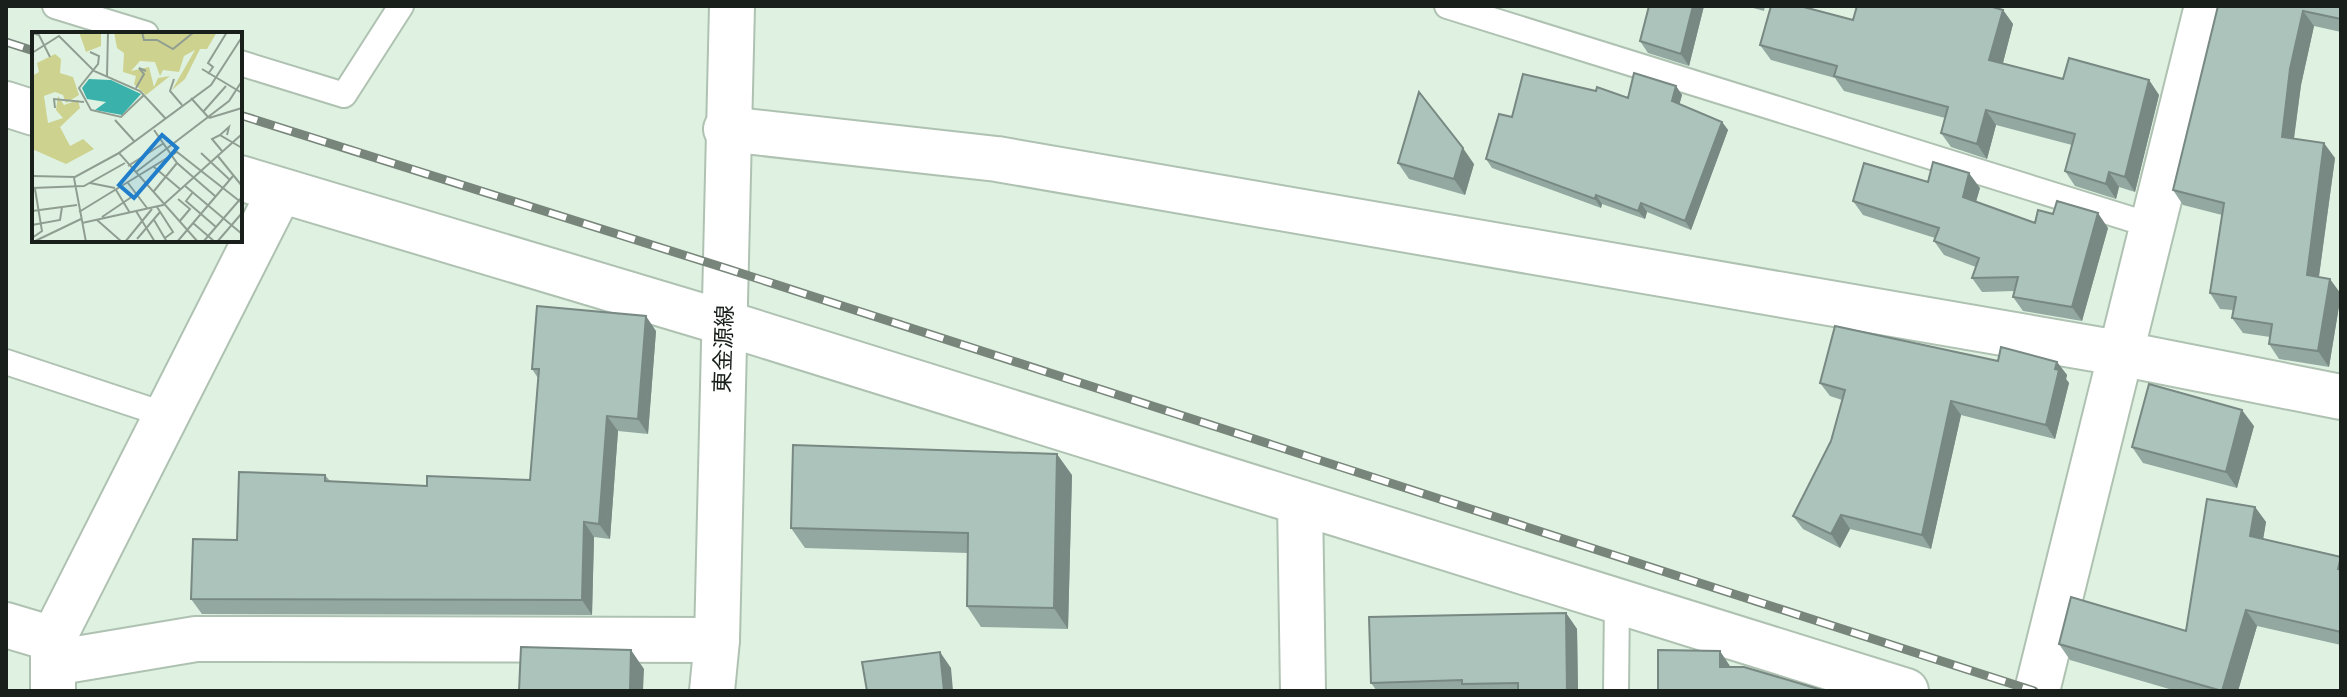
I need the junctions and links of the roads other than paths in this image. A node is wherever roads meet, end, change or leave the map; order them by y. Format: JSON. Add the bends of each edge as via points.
{"nodes":[{"id":1,"x":55,"y":6,"type":"edge"},
{"id":2,"x":401,"y":6,"type":"edge"},
{"id":3,"x":732,"y":6,"type":"edge"},
{"id":4,"x":1447,"y":6,"type":"edge"},
{"id":5,"x":2207,"y":6,"type":"edge"},
{"id":6,"x":140,"y":32,"type":"edge"},
{"id":7,"x":242,"y":64,"type":"edge"},
{"id":8,"x":6,"y":104,"type":"edge"},
{"id":9,"x":32,"y":112,"type":"edge"},
{"id":10,"x":726,"y":129,"type":"junction"},
{"id":11,"x":260,"y":184,"type":"edge"},
{"id":12,"x":2153,"y":226,"type":"junction"},
{"id":13,"x":242,"y":228,"type":"edge"},
{"id":14,"x":236,"y":242,"type":"edge"},
{"id":15,"x":725,"y":323,"type":"junction"},
{"id":16,"x":2124,"y":354,"type":"junction"},
{"id":17,"x":6,"y":362,"type":"edge"},
{"id":18,"x":2341,"y":397,"type":"edge"},
{"id":19,"x":166,"y":415,"type":"junction"},
{"id":20,"x":1300,"y":502,"type":"junction"},
{"id":21,"x":1617,"y":601,"type":"junction"},
{"id":22,"x":6,"y":625,"type":"edge"},
{"id":23,"x":717,"y":640,"type":"junction"},
{"id":24,"x":53,"y":664,"type":"edge"},
{"id":25,"x":712,"y":691,"type":"edge"},
{"id":26,"x":1303,"y":691,"type":"edge"},
{"id":27,"x":1616,"y":691,"type":"edge"},
{"id":28,"x":1906,"y":691,"type":"edge"},
{"id":29,"x":2037,"y":691,"type":"edge"}],
"edges":[{"from":1,"to":6,"type":"lane"},
{"from":2,"to":7,"type":"lane","via":[[344,95]]},
{"from":3,"to":10,"type":"street","name":"東金源線"},
{"from":4,"to":12,"type":"lane"},
{"from":5,"to":12,"type":"street"},
{"from":8,"to":9,"type":"street"},
{"from":10,"to":15,"type":"street","name":"東金源線"},
{"from":10,"to":16,"type":"street","via":[[997,159]]},
{"from":11,"to":13,"type":"street"},
{"from":11,"to":15,"type":"street"},
{"from":12,"to":16,"type":"street"},
{"from":14,"to":19,"type":"street"},
{"from":15,"to":20,"type":"street"},
{"from":15,"to":23,"type":"street","name":"東金源線"},
{"from":16,"to":18,"type":"street"},
{"from":16,"to":29,"type":"street"},
{"from":17,"to":19,"type":"lane"},
{"from":19,"to":24,"type":"street"},
{"from":20,"to":21,"type":"street"},
{"from":20,"to":26,"type":"street"},
{"from":21,"to":27,"type":"lane"},
{"from":21,"to":28,"type":"street"},
{"from":22,"to":24,"type":"street"},
{"from":23,"to":24,"type":"street","via":[[196,639]]},
{"from":23,"to":25,"type":"street","name":"東金源線"}]}
